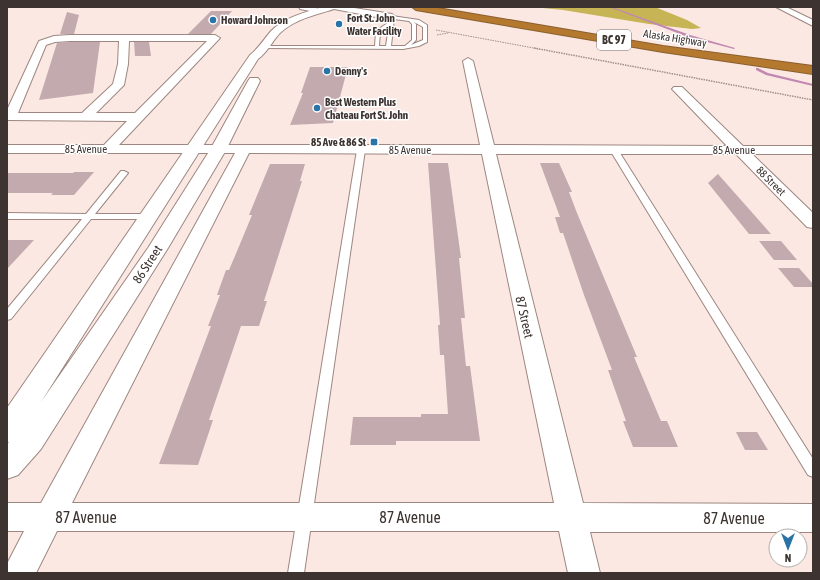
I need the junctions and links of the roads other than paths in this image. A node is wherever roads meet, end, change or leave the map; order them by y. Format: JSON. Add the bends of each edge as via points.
{"nodes":[{"id":1,"x":303,"y":7,"type":"edge"},
{"id":2,"x":331,"y":7,"type":"edge"},
{"id":3,"x":334,"y":7,"type":"edge"},
{"id":4,"x":416,"y":7,"type":"edge"},
{"id":5,"x":442,"y":7,"type":"edge"},
{"id":6,"x":780,"y":7,"type":"edge"},
{"id":7,"x":320,"y":10,"type":"junction"},
{"id":8,"x":392,"y":20,"type":"junction"},
{"id":9,"x":410,"y":20,"type":"junction"},
{"id":10,"x":813,"y":24,"type":"edge"},
{"id":11,"x":124,"y":38,"type":"junction"},
{"id":12,"x":407,"y":46,"type":"junction"},
{"id":13,"x":377,"y":47,"type":"junction"},
{"id":14,"x":388,"y":47,"type":"junction"},
{"id":15,"x":264,"y":49,"type":"junction"},
{"id":16,"x":468,"y":61,"type":"dead end"},
{"id":17,"x":813,"y":65,"type":"edge"},
{"id":18,"x":813,"y":70,"type":"edge"},
{"id":19,"x":678,"y":89,"type":"dead end"},
{"id":20,"x":86,"y":116,"type":"junction"},
{"id":21,"x":138,"y":117,"type":"junction"},
{"id":22,"x":9,"y":118,"type":"edge"},
{"id":23,"x":7,"y":149,"type":"edge"},
{"id":24,"x":108,"y":149,"type":"junction"},
{"id":25,"x":194,"y":149,"type":"junction"},
{"id":26,"x":218,"y":150,"type":"junction"},
{"id":27,"x":244,"y":150,"type":"junction"},
{"id":28,"x":361,"y":150,"type":"junction"},
{"id":29,"x":487,"y":150,"type":"junction"},
{"id":30,"x":614,"y":150,"type":"junction"},
{"id":31,"x":740,"y":150,"type":"junction"},
{"id":32,"x":813,"y":150,"type":"edge"},
{"id":33,"x":124,"y":173,"type":"dead end"},
{"id":34,"x":7,"y":216,"type":"edge"},
{"id":35,"x":88,"y":217,"type":"junction"},
{"id":36,"x":147,"y":217,"type":"junction"},
{"id":37,"x":813,"y":223,"type":"edge"},
{"id":38,"x":7,"y":316,"type":"edge"},
{"id":39,"x":7,"y":431,"type":"edge"},
{"id":40,"x":7,"y":465,"type":"edge"},
{"id":41,"x":813,"y":471,"type":"edge"},
{"id":42,"x":571,"y":516,"type":"junction"},
{"id":43,"x":7,"y":517,"type":"edge"},
{"id":44,"x":304,"y":517,"type":"junction"},
{"id":45,"x":48,"y":518,"type":"junction"},
{"id":46,"x":813,"y":518,"type":"edge"},
{"id":47,"x":19,"y":573,"type":"edge"},
{"id":48,"x":296,"y":573,"type":"edge"},
{"id":49,"x":584,"y":573,"type":"edge"}],
"edges":[{"from":1,"to":7,"type":"street"},
{"from":2,"to":7,"type":"main road","name":"86 Street"},
{"from":3,"to":8,"type":"street"},
{"from":4,"to":18,"type":"highway","name":"Alaska Highway","number":"BC 97"},
{"from":5,"to":17,"type":"highway","name":"Alaska Highway","number":"BC 97"},
{"from":6,"to":10,"type":"street"},
{"from":7,"to":15,"type":"main road","name":"86 Street","via":[[284,25]]},
{"from":8,"to":9,"type":"lane"},
{"from":8,"to":13,"type":"lane","via":[[378,31]]},
{"from":8,"to":14,"type":"lane"},
{"from":9,"to":12,"type":"lane","via":[[414,24],[414,40]]},
{"from":9,"to":12,"type":"lane","via":[[421,23],[426,29],[425,41]]},
{"from":11,"to":20,"type":"street","via":[[123,64],[118,84]]},
{"from":11,"to":21,"type":"street","via":[[215,38]]},
{"from":11,"to":22,"type":"street","via":[[54,39],[42,43]]},
{"from":12,"to":14,"type":"lane"},
{"from":13,"to":14,"type":"lane"},
{"from":13,"to":15,"type":"lane"},
{"from":15,"to":25,"type":"main road","name":"86 Street","via":[[254,57]]},
{"from":15,"to":26,"type":"main road","name":"86 Street","via":[[266,57]]},
{"from":16,"to":29,"type":"street","name":"87 Street"},
{"from":19,"to":31,"type":"street","name":"88 Street"},
{"from":20,"to":21,"type":"street"},
{"from":20,"to":22,"type":"street"},
{"from":21,"to":24,"type":"street"},
{"from":23,"to":24,"type":"street","name":"85 Avenue"},
{"from":24,"to":25,"type":"street","name":"85 Avenue"},
{"from":25,"to":26,"type":"street","name":"85 Avenue"},
{"from":25,"to":36,"type":"main road","name":"86 Street"},
{"from":26,"to":27,"type":"street","name":"85 Avenue"},
{"from":26,"to":40,"type":"main road","name":"86 Street","via":[[158,248],[31,440]]},
{"from":27,"to":28,"type":"street","name":"85 Avenue"},
{"from":27,"to":45,"type":"street"},
{"from":28,"to":29,"type":"street","name":"85 Avenue"},
{"from":28,"to":44,"type":"lane"},
{"from":29,"to":30,"type":"street","name":"85 Avenue"},
{"from":29,"to":42,"type":"street","name":"87 Street"},
{"from":30,"to":31,"type":"street","name":"85 Avenue"},
{"from":30,"to":41,"type":"lane"},
{"from":31,"to":32,"type":"street","name":"85 Avenue"},
{"from":31,"to":37,"type":"street","name":"88 Street"},
{"from":33,"to":35,"type":"lane"},
{"from":34,"to":35,"type":"lane"},
{"from":35,"to":36,"type":"lane"},
{"from":35,"to":38,"type":"lane"},
{"from":36,"to":39,"type":"main road","name":"86 Street"},
{"from":42,"to":44,"type":"street","name":"87 Avenue"},
{"from":42,"to":46,"type":"street","name":"87 Avenue"},
{"from":42,"to":49,"type":"street","name":"87 Street"},
{"from":43,"to":45,"type":"street","name":"87 Avenue"},
{"from":44,"to":45,"type":"street","name":"87 Avenue"},
{"from":44,"to":48,"type":"lane"},
{"from":45,"to":47,"type":"street"}]}
